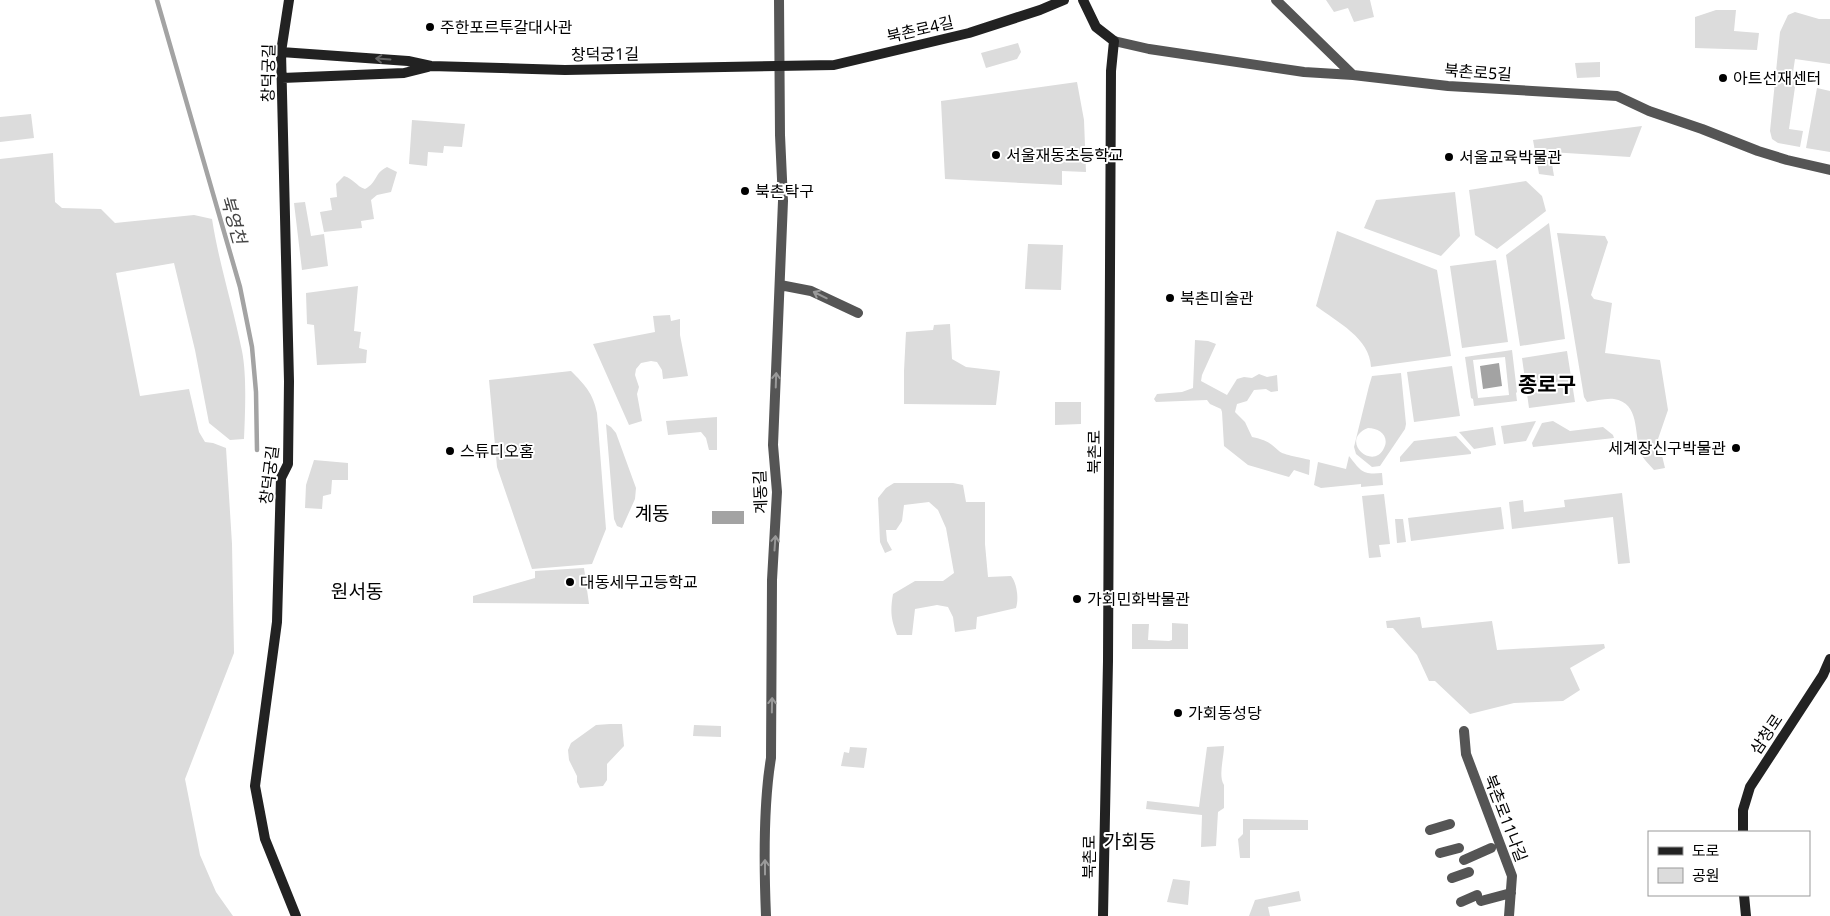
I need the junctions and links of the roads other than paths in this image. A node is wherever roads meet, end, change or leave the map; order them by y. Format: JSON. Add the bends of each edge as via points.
{"nodes":[{"id":1,"x":289,"y":0,"type":"edge"},
{"id":2,"x":778,"y":0,"type":"edge"},
{"id":3,"x":1064,"y":0,"type":"edge"},
{"id":4,"x":1083,"y":0,"type":"edge"},
{"id":5,"x":1276,"y":0,"type":"edge"},
{"id":6,"x":1114,"y":41,"type":"junction"},
{"id":7,"x":281,"y":52,"type":"junction"},
{"id":8,"x":431,"y":66,"type":"junction"},
{"id":9,"x":780,"y":66,"type":"junction"},
{"id":10,"x":1353,"y":75,"type":"junction"},
{"id":11,"x":282,"y":78,"type":"junction"},
{"id":12,"x":1830,"y":170,"type":"edge"},
{"id":13,"x":780,"y":285,"type":"junction"},
{"id":14,"x":858,"y":314,"type":"dead end"},
{"id":15,"x":1830,"y":658,"type":"edge"},
{"id":16,"x":1464,"y":732,"type":"dead end"},
{"id":17,"x":1450,"y":824,"type":"dead end"},
{"id":18,"x":1430,"y":830,"type":"dead end"},
{"id":19,"x":1742,"y":831,"type":"edge"},
{"id":20,"x":1459,"y":848,"type":"dead end"},
{"id":21,"x":1491,"y":848,"type":"dead end"},
{"id":22,"x":1440,"y":854,"type":"dead end"},
{"id":23,"x":1464,"y":860,"type":"dead end"},
{"id":24,"x":1468,"y":872,"type":"dead end"},
{"id":25,"x":1452,"y":878,"type":"dead end"},
{"id":26,"x":1511,"y":893,"type":"junction"},
{"id":27,"x":1744,"y":896,"type":"edge"},
{"id":28,"x":1461,"y":902,"type":"dead end"},
{"id":29,"x":296,"y":916,"type":"edge"},
{"id":30,"x":766,"y":916,"type":"edge"},
{"id":31,"x":1103,"y":916,"type":"edge"},
{"id":32,"x":1509,"y":916,"type":"edge"},
{"id":33,"x":1746,"y":916,"type":"edge"}],
"edges":[{"from":1,"to":7,"type":"street","name":"창덕궁길"},
{"from":2,"to":9,"type":"street","name":"계동길"},
{"from":3,"to":9,"type":"street","name":"북촌로4길","via":[[969,33],[834,65]]},
{"from":4,"to":6,"type":"street","via":[[1096,26]]},
{"from":5,"to":10,"type":"street"},
{"from":6,"to":10,"type":"street","name":"북촌로5길","via":[[1304,72]]},
{"from":6,"to":31,"type":"street","name":"북촌로","via":[[1111,71],[1108,652]]},
{"from":8,"to":7,"type":"street","name":"창덕궁1길","one_way":true,"via":[[408,61]]},
{"from":7,"to":11,"type":"street","name":"창덕궁길"},
{"from":8,"to":9,"type":"street","name":"창덕궁1길","via":[[565,70]]},
{"from":8,"to":11,"type":"street","name":"창덕궁1길","via":[[404,73]]},
{"from":9,"to":13,"type":"street","name":"계동길","via":[[783,201]]},
{"from":10,"to":12,"type":"street","name":"북촌로5길","via":[[1448,86],[1617,96],[1758,151]]},
{"from":11,"to":29,"type":"street","name":"창덕궁길","via":[[288,464],[281,478],[277,622],[255,786],[265,839]]},
{"from":14,"to":13,"type":"street","one_way":true,"via":[[811,291]]},
{"from":30,"to":13,"type":"street","name":"계동길","one_way":true,"via":[[777,492],[773,445]]},
{"from":15,"to":19,"type":"street","name":"삼청로","via":[[1823,675],[1750,788],[1743,810]]},
{"from":16,"to":26,"type":"street","name":"북촌로11나길","via":[[1466,754],[1512,876]]},
{"from":17,"to":18,"type":"street"},
{"from":20,"to":22,"type":"street"},
{"from":21,"to":23,"type":"street"},
{"from":24,"to":25,"type":"street"},
{"from":26,"to":28,"type":"street"},
{"from":26,"to":32,"type":"street","name":"북촌로11나길"},
{"from":27,"to":33,"type":"street"}]}
